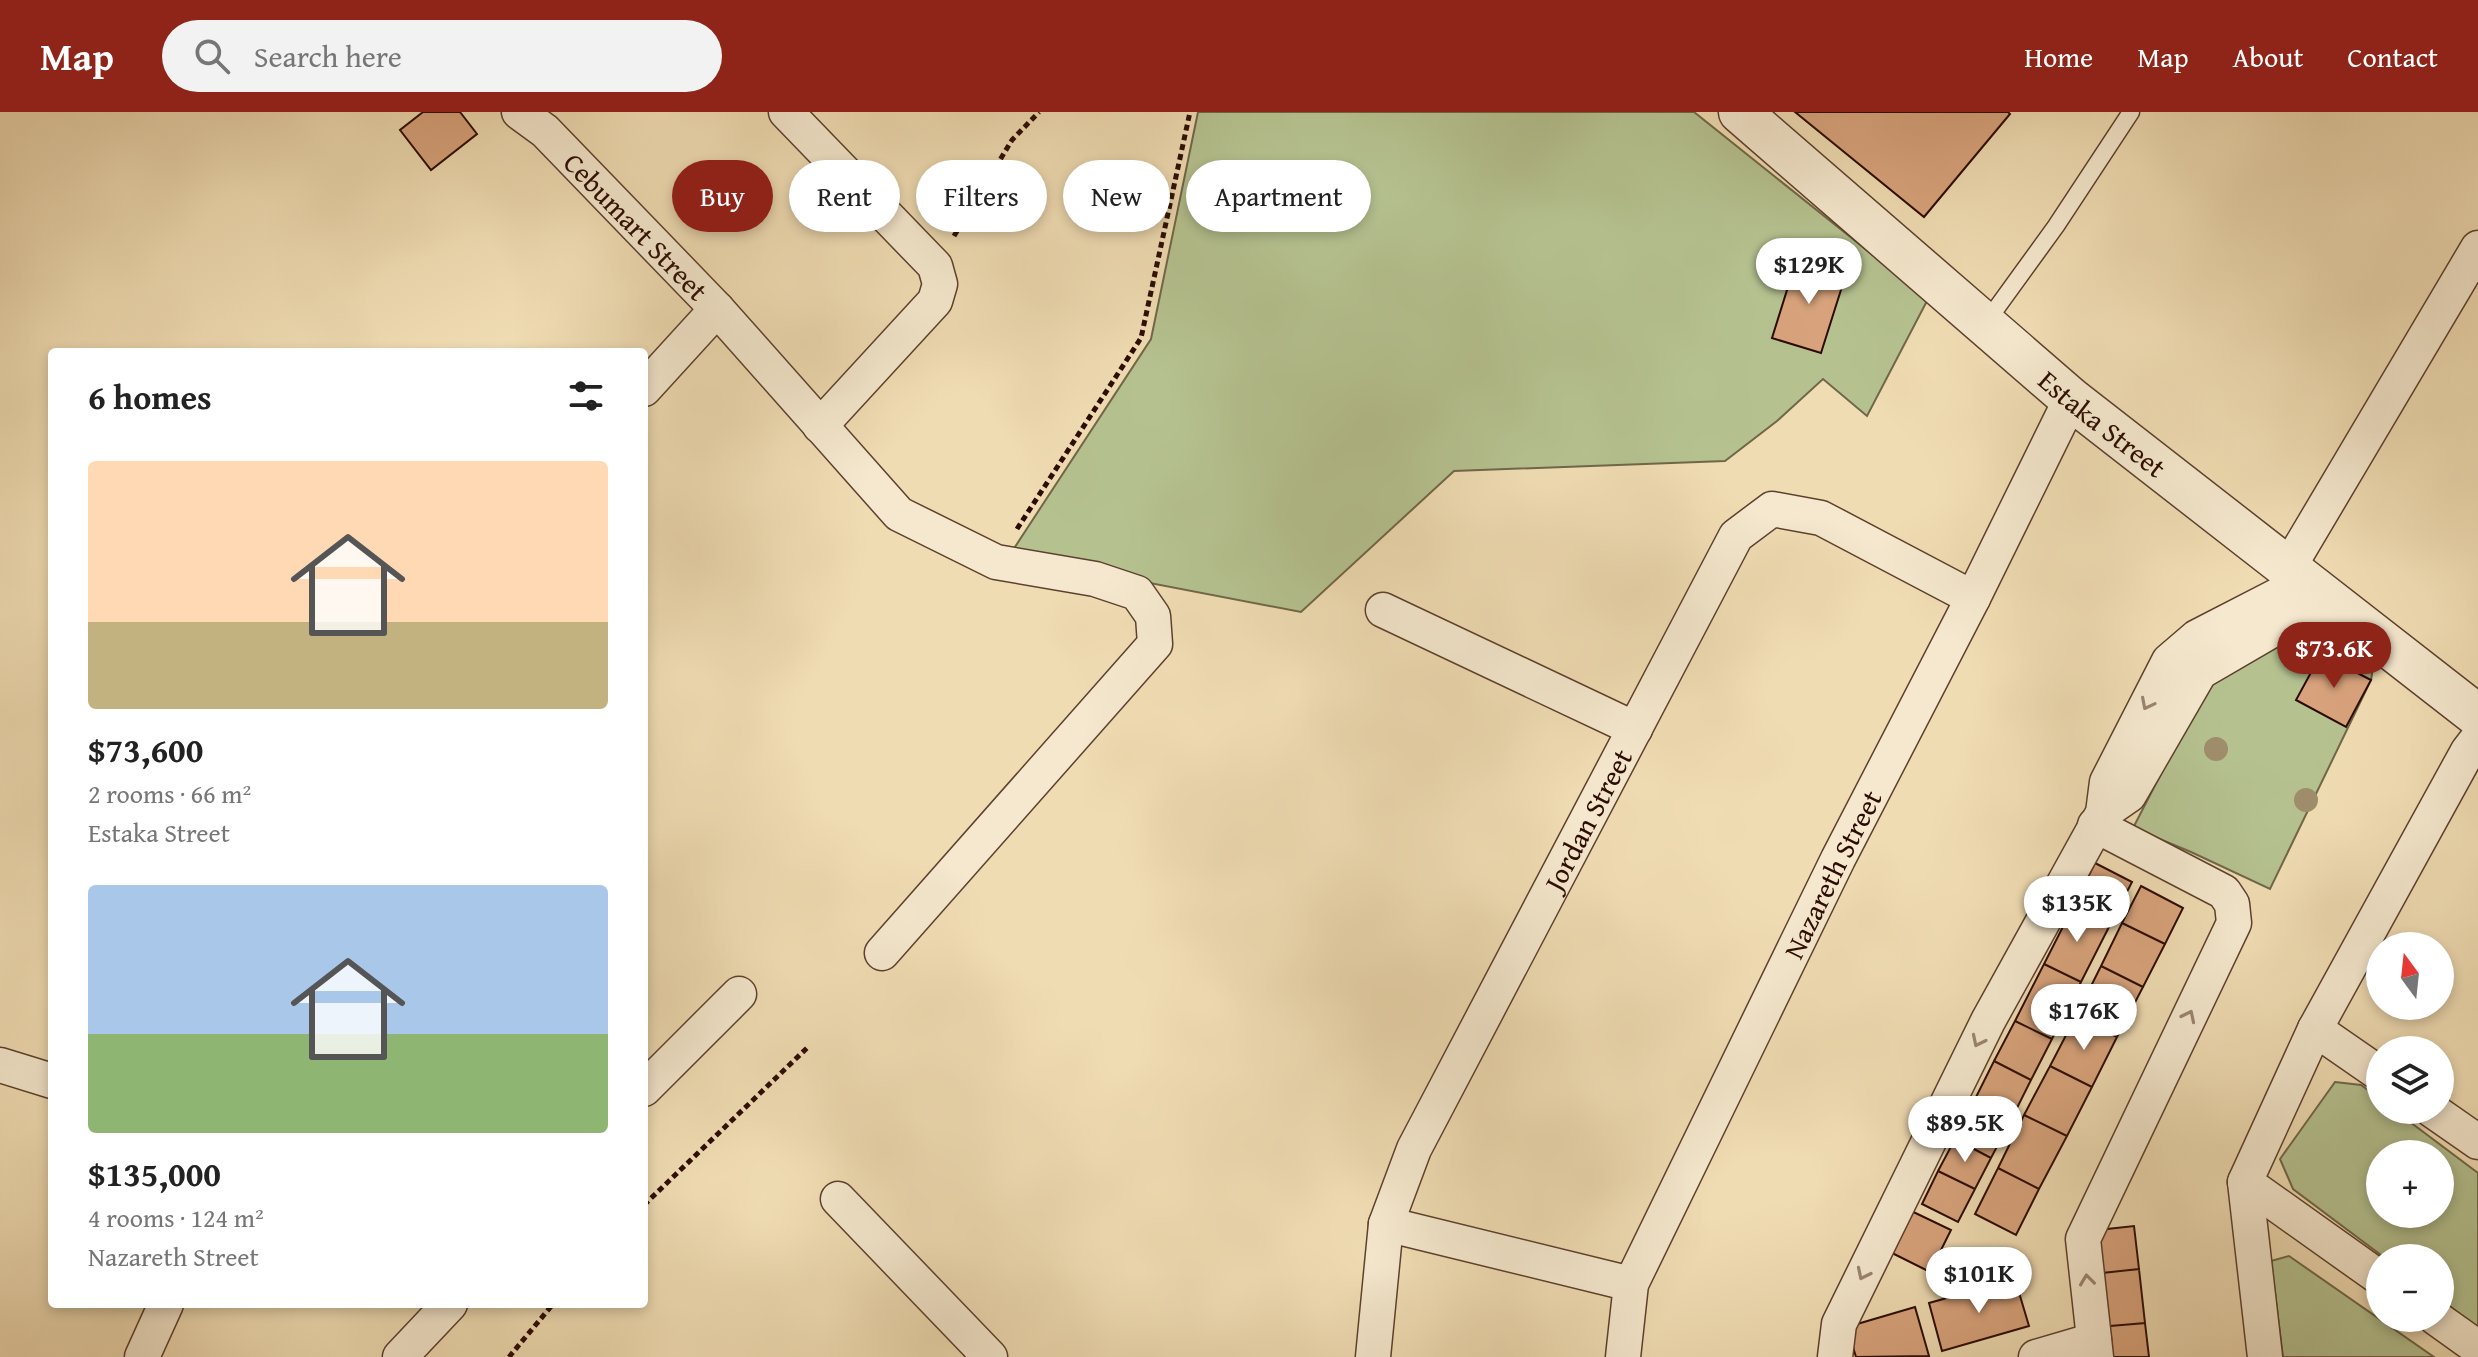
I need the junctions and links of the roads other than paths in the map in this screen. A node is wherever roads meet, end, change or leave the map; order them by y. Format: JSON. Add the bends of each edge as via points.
{"nodes":[{"id":1,"x":519,"y":112,"type":"edge"},
{"id":2,"x":786,"y":112,"type":"edge"},
{"id":3,"x":1740,"y":112,"type":"edge"},
{"id":4,"x":2131,"y":112,"type":"edge"},
{"id":5,"x":2478,"y":248,"type":"edge"},
{"id":6,"x":717,"y":309,"type":"junction"},
{"id":7,"x":1985,"y":324,"type":"junction"},
{"id":8,"x":648,"y":385,"type":"edge"},
{"id":9,"x":2071,"y":399,"type":"junction"},
{"id":10,"x":820,"y":426,"type":"junction"},
{"id":11,"x":2308,"y":585,"type":"junction"},
{"id":12,"x":1973,"y":598,"type":"junction"},
{"id":13,"x":1383,"y":610,"type":"dead end"},
{"id":14,"x":2478,"y":716,"type":"edge"},
{"id":15,"x":1635,"y":729,"type":"junction"},
{"id":16,"x":2478,"y":738,"type":"edge"},
{"id":17,"x":2099,"y":819,"type":"junction"},
{"id":18,"x":882,"y":953,"type":"dead end"},
{"id":19,"x":739,"y":994,"type":"dead end"},
{"id":20,"x":2315,"y":1029,"type":"junction"},
{"id":21,"x":2366,"y":1064,"type":"edge"},
{"id":22,"x":0,"y":1065,"type":"edge"},
{"id":23,"x":48,"y":1080,"type":"edge"},
{"id":24,"x":648,"y":1085,"type":"edge"},
{"id":25,"x":2452,"y":1124,"type":"edge"},
{"id":26,"x":2478,"y":1142,"type":"edge"},
{"id":27,"x":2245,"y":1182,"type":"junction"},
{"id":28,"x":838,"y":1199,"type":"dead end"},
{"id":29,"x":1386,"y":1224,"type":"junction"},
{"id":30,"x":2366,"y":1268,"type":"edge"},
{"id":31,"x":1631,"y":1284,"type":"junction"},
{"id":32,"x":164,"y":1308,"type":"edge"},
{"id":33,"x":446,"y":1308,"type":"edge"},
{"id":34,"x":2454,"y":1331,"type":"edge"},
{"id":35,"x":2478,"y":1348,"type":"edge"},
{"id":36,"x":2095,"y":1349,"type":"edge"},
{"id":37,"x":142,"y":1357,"type":"edge"},
{"id":38,"x":400,"y":1357,"type":"edge"},
{"id":39,"x":990,"y":1357,"type":"edge"},
{"id":40,"x":1373,"y":1357,"type":"edge"},
{"id":41,"x":1623,"y":1357,"type":"edge"},
{"id":42,"x":1835,"y":1357,"type":"edge"},
{"id":43,"x":2036,"y":1357,"type":"edge"},
{"id":44,"x":2265,"y":1357,"type":"edge"}],
"edges":[{"from":1,"to":6,"type":"street","name":"Cebumart Street","via":[[545,131]]},
{"from":2,"to":10,"type":"street","via":[[935,266],[940,284],[935,301]]},
{"from":3,"to":7,"type":"street","name":"Estaka Street"},
{"from":4,"to":7,"type":"lane"},
{"from":5,"to":11,"type":"street"},
{"from":6,"to":8,"type":"street"},
{"from":6,"to":10,"type":"street","name":"Cebumart Street"},
{"from":7,"to":9,"type":"street","name":"Estaka Street"},
{"from":9,"to":11,"type":"street","name":"Estaka Street"},
{"from":9,"to":12,"type":"street","name":"Nazareth Street"},
{"from":10,"to":18,"type":"street","name":"Cebumart Street","via":[[899,514],[996,562],[1095,579],[1137,593],[1153,616],[1155,644]]},
{"from":11,"to":14,"type":"street","name":"Estaka Street"},
{"from":11,"to":17,"type":"street","via":[[2197,637],[2184,666],[2107,782]]},
{"from":12,"to":15,"type":"street","name":"Jordan Street","via":[[1821,518],[1772,509],[1736,536]]},
{"from":12,"to":31,"type":"street","name":"Nazareth Street","via":[[1838,859]]},
{"from":13,"to":15,"type":"street"},
{"from":15,"to":29,"type":"street","name":"Jordan Street","via":[[1414,1149]]},
{"from":16,"to":20,"type":"street"},
{"from":36,"to":17,"type":"street","one_way":true,"via":[[2083,1239],[2234,923],[2224,892]]},
{"from":17,"to":42,"type":"street","one_way":true,"via":[[1988,1021],[1839,1324]]},
{"from":19,"to":24,"type":"street"},
{"from":20,"to":21,"type":"street"},
{"from":20,"to":27,"type":"street"},
{"from":22,"to":23,"type":"street"},
{"from":25,"to":26,"type":"street"},
{"from":27,"to":30,"type":"street"},
{"from":27,"to":44,"type":"street"},
{"from":28,"to":39,"type":"street"},
{"from":29,"to":31,"type":"street"},
{"from":29,"to":40,"type":"street","name":"Jordan Street"},
{"from":31,"to":41,"type":"street","name":"Nazareth Street"},
{"from":32,"to":37,"type":"street"},
{"from":33,"to":38,"type":"street"},
{"from":34,"to":35,"type":"street"},
{"from":36,"to":43,"type":"street"}]}
